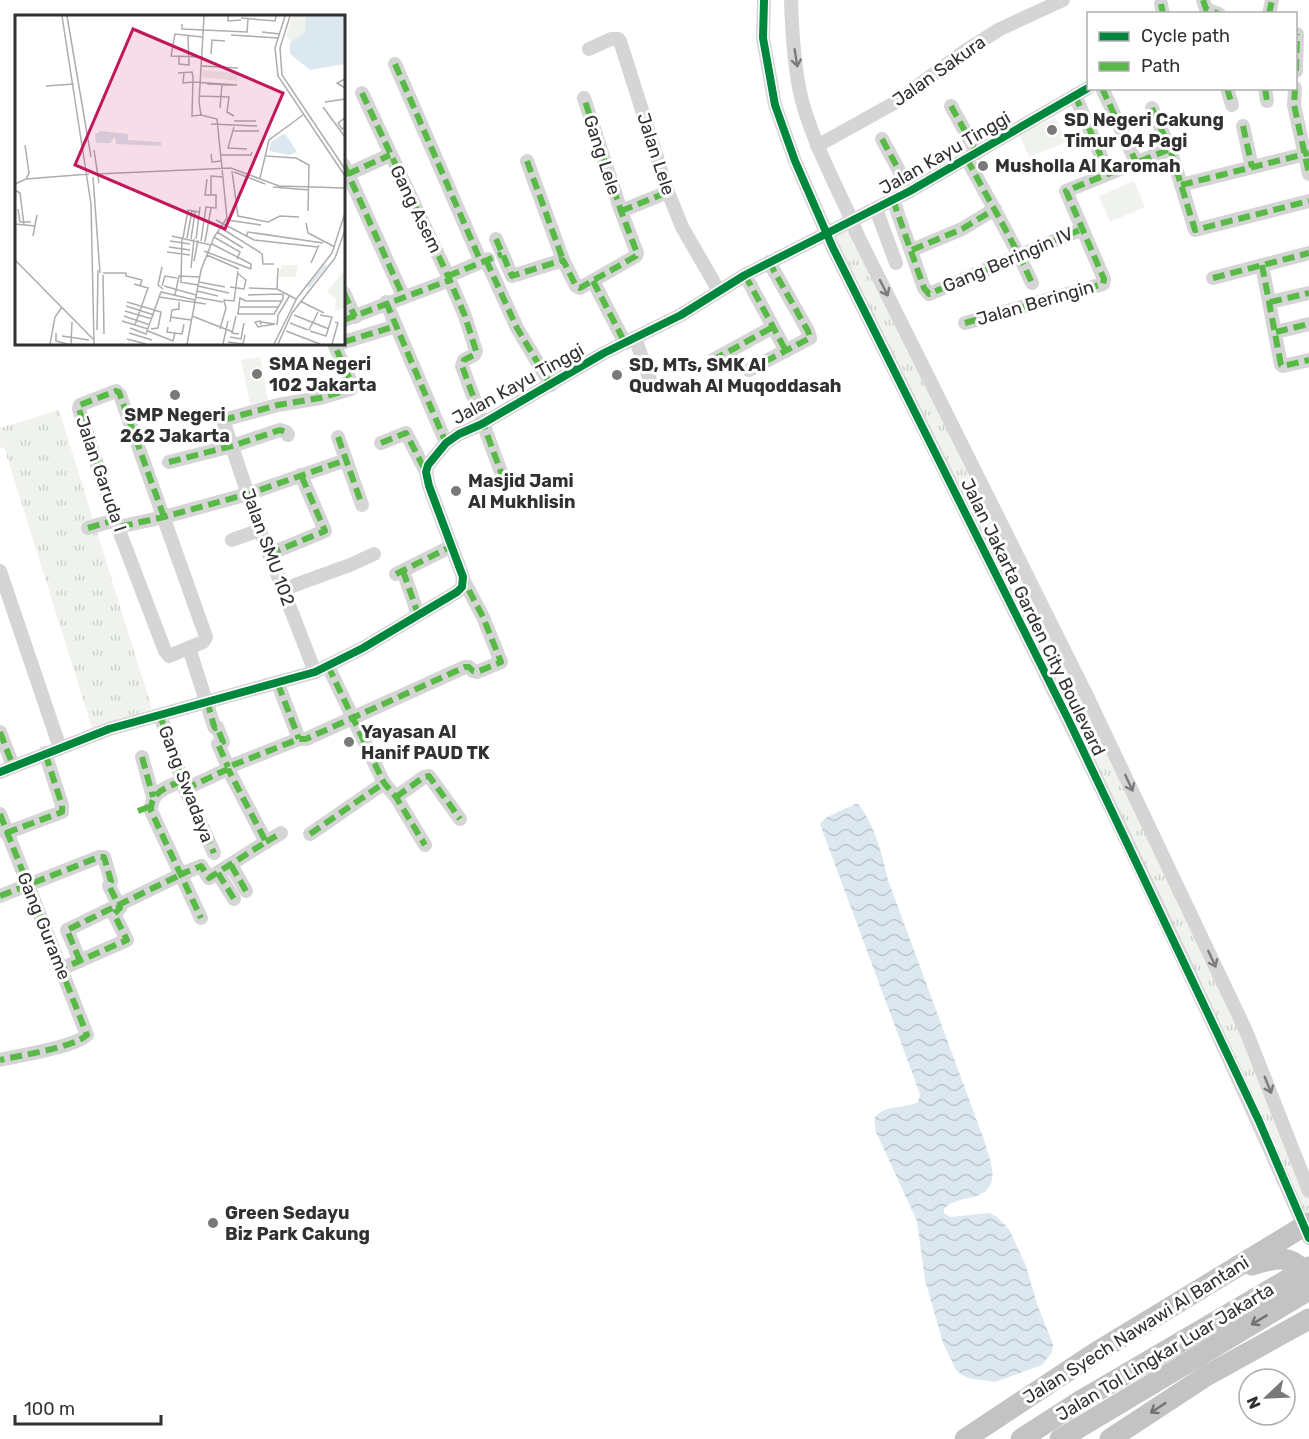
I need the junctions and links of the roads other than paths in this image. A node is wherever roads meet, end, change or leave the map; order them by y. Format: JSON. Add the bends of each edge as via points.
{"nodes":[{"id":1,"x":764,"y":0,"type":"edge"},
{"id":2,"x":791,"y":0,"type":"edge"},
{"id":3,"x":1062,"y":0,"type":"edge"},
{"id":4,"x":1203,"y":0,"type":"edge"},
{"id":5,"x":1214,"y":12,"type":"edge"},
{"id":6,"x":1301,"y":35,"type":"edge"},
{"id":7,"x":589,"y":49,"type":"dead end"},
{"id":8,"x":395,"y":64,"type":"dead end"},
{"id":9,"x":1297,"y":64,"type":"edge"},
{"id":10,"x":1087,"y":89,"type":"edge"},
{"id":11,"x":1103,"y":90,"type":"edge"},
{"id":12,"x":1228,"y":90,"type":"edge"},
{"id":13,"x":1295,"y":90,"type":"edge"},
{"id":14,"x":362,"y":93,"type":"dead end"},
{"id":15,"x":1075,"y":95,"type":"junction"},
{"id":16,"x":584,"y":98,"type":"dead end"},
{"id":17,"x":1232,"y":105,"type":"dead end"},
{"id":18,"x":951,"y":106,"type":"dead end"},
{"id":19,"x":1152,"y":108,"type":"dead end"},
{"id":20,"x":1243,"y":126,"type":"dead end"},
{"id":21,"x":882,"y":138,"type":"dead end"},
{"id":22,"x":817,"y":146,"type":"junction"},
{"id":23,"x":1170,"y":149,"type":"junction"},
{"id":24,"x":1306,"y":154,"type":"edge"},
{"id":25,"x":390,"y":155,"type":"junction"},
{"id":26,"x":972,"y":156,"type":"junction"},
{"id":27,"x":527,"y":161,"type":"dead end"},
{"id":28,"x":1136,"y":162,"type":"junction"},
{"id":29,"x":1252,"y":167,"type":"junction"},
{"id":30,"x":346,"y":170,"type":"edge"},
{"id":31,"x":1108,"y":173,"type":"junction"},
{"id":32,"x":1309,"y":174,"type":"edge"},
{"id":33,"x":1181,"y":185,"type":"junction"},
{"id":34,"x":910,"y":191,"type":"junction"},
{"id":35,"x":668,"y":192,"type":"junction"},
{"id":36,"x":893,"y":200,"type":"junction"},
{"id":37,"x":1309,"y":201,"type":"edge"},
{"id":38,"x":876,"y":209,"type":"junction"},
{"id":39,"x":995,"y":209,"type":"junction"},
{"id":40,"x":621,"y":211,"type":"junction"},
{"id":41,"x":1082,"y":228,"type":"junction"},
{"id":42,"x":496,"y":239,"type":"dead end"},
{"id":43,"x":912,"y":250,"type":"junction"},
{"id":44,"x":1309,"y":253,"type":"edge"},
{"id":45,"x":502,"y":254,"type":"junction"},
{"id":46,"x":1020,"y":256,"type":"junction"},
{"id":47,"x":563,"y":260,"type":"junction"},
{"id":48,"x":483,"y":261,"type":"junction"},
{"id":49,"x":769,"y":262,"type":"junction"},
{"id":50,"x":896,"y":263,"type":"dead end"},
{"id":51,"x":1262,"y":265,"type":"junction"},
{"id":52,"x":745,"y":275,"type":"junction"},
{"id":53,"x":449,"y":278,"type":"junction"},
{"id":54,"x":1213,"y":278,"type":"dead end"},
{"id":55,"x":593,"y":281,"type":"junction"},
{"id":56,"x":1032,"y":284,"type":"dead end"},
{"id":57,"x":719,"y":291,"type":"junction"},
{"id":58,"x":1309,"y":293,"type":"edge"},
{"id":59,"x":403,"y":296,"type":"junction"},
{"id":60,"x":345,"y":298,"type":"edge"},
{"id":61,"x":386,"y":302,"type":"junction"},
{"id":62,"x":1270,"y":302,"type":"junction"},
{"id":63,"x":349,"y":319,"type":"edge"},
{"id":64,"x":965,"y":323,"type":"dead end"},
{"id":65,"x":1309,"y":324,"type":"edge"},
{"id":66,"x":396,"y":326,"type":"junction"},
{"id":67,"x":772,"y":327,"type":"junction"},
{"id":68,"x":1276,"y":332,"type":"junction"},
{"id":69,"x":630,"y":340,"type":"junction"},
{"id":70,"x":345,"y":342,"type":"edge"},
{"id":71,"x":338,"y":345,"type":"edge"},
{"id":72,"x":786,"y":351,"type":"junction"},
{"id":73,"x":713,"y":360,"type":"dead end"},
{"id":74,"x":1309,"y":360,"type":"edge"},
{"id":75,"x":749,"y":370,"type":"dead end"},
{"id":76,"x":650,"y":380,"type":"dead end"},
{"id":77,"x":551,"y":385,"type":"junction"},
{"id":78,"x":482,"y":424,"type":"junction"},
{"id":79,"x":288,"y":435,"type":"dead end"},
{"id":80,"x":338,"y":437,"type":"dead end"},
{"id":81,"x":381,"y":442,"type":"dead end"},
{"id":82,"x":446,"y":443,"type":"junction"},
{"id":83,"x":232,"y":446,"type":"junction"},
{"id":84,"x":346,"y":459,"type":"junction"},
{"id":85,"x":170,"y":462,"type":"dead end"},
{"id":86,"x":426,"y":472,"type":"junction"},
{"id":87,"x":302,"y":475,"type":"junction"},
{"id":88,"x":502,"y":475,"type":"dead end"},
{"id":89,"x":248,"y":494,"type":"junction"},
{"id":90,"x":362,"y":505,"type":"dead end"},
{"id":91,"x":164,"y":518,"type":"junction"},
{"id":92,"x":116,"y":524,"type":"junction"},
{"id":93,"x":88,"y":528,"type":"dead end"},
{"id":94,"x":260,"y":530,"type":"junction"},
{"id":95,"x":232,"y":540,"type":"dead end"},
{"id":96,"x":452,"y":546,"type":"junction"},
{"id":97,"x":269,"y":554,"type":"junction"},
{"id":98,"x":374,"y":554,"type":"dead end"},
{"id":99,"x":0,"y":571,"type":"edge"},
{"id":100,"x":464,"y":581,"type":"junction"},
{"id":101,"x":284,"y":589,"type":"junction"},
{"id":102,"x":417,"y":614,"type":"junction"},
{"id":103,"x":189,"y":648,"type":"junction"},
{"id":104,"x":328,"y":666,"type":"junction"},
{"id":105,"x":315,"y":672,"type":"junction"},
{"id":106,"x":278,"y":684,"type":"junction"},
{"id":107,"x":207,"y":701,"type":"junction"},
{"id":108,"x":160,"y":715,"type":"junction"},
{"id":109,"x":353,"y":717,"type":"junction"},
{"id":110,"x":0,"y":732,"type":"edge"},
{"id":111,"x":298,"y":738,"type":"junction"},
{"id":112,"x":1110,"y":744,"type":"junction"},
{"id":113,"x":60,"y":748,"type":"junction"},
{"id":114,"x":45,"y":753,"type":"junction"},
{"id":115,"x":1085,"y":754,"type":"junction"},
{"id":116,"x":142,"y":758,"type":"dead end"},
{"id":117,"x":228,"y":768,"type":"junction"},
{"id":118,"x":7,"y":769,"type":"edge"},
{"id":119,"x":384,"y":783,"type":"junction"},
{"id":120,"x":183,"y":785,"type":"junction"},
{"id":121,"x":396,"y":797,"type":"junction"},
{"id":122,"x":147,"y":805,"type":"junction"},
{"id":123,"x":0,"y":814,"type":"edge"},
{"id":124,"x":460,"y":819,"type":"dead end"},
{"id":125,"x":6,"y":833,"type":"junction"},
{"id":126,"x":281,"y":833,"type":"dead end"},
{"id":127,"x":309,"y":834,"type":"dead end"},
{"id":128,"x":266,"y":842,"type":"junction"},
{"id":129,"x":425,"y":845,"type":"dead end"},
{"id":130,"x":214,"y":853,"type":"dead end"},
{"id":131,"x":231,"y":865,"type":"junction"},
{"id":132,"x":218,"y":873,"type":"junction"},
{"id":133,"x":180,"y":875,"type":"junction"},
{"id":134,"x":28,"y":884,"type":"junction"},
{"id":135,"x":246,"y":891,"type":"dead end"},
{"id":136,"x":0,"y":896,"type":"edge"},
{"id":137,"x":234,"y":899,"type":"dead end"},
{"id":138,"x":118,"y":905,"type":"junction"},
{"id":139,"x":201,"y":918,"type":"dead end"},
{"id":140,"x":80,"y":961,"type":"junction"},
{"id":141,"x":61,"y":969,"type":"junction"},
{"id":142,"x":1246,"y":1031,"type":"junction"},
{"id":143,"x":1222,"y":1042,"type":"junction"},
{"id":144,"x":0,"y":1060,"type":"edge"},
{"id":145,"x":1309,"y":1191,"type":"edge"},
{"id":146,"x":1307,"y":1229,"type":"edge"},
{"id":147,"x":1309,"y":1267,"type":"edge"},
{"id":148,"x":1228,"y":1272,"type":"junction"},
{"id":149,"x":1309,"y":1280,"type":"edge"},
{"id":150,"x":1309,"y":1290,"type":"edge"},
{"id":151,"x":1309,"y":1308,"type":"edge"},
{"id":152,"x":1309,"y":1318,"type":"edge"},
{"id":153,"x":1270,"y":1341,"type":"junction"},
{"id":154,"x":1087,"y":1409,"type":"junction"},
{"id":155,"x":965,"y":1439,"type":"edge"},
{"id":156,"x":1021,"y":1439,"type":"edge"},
{"id":157,"x":1060,"y":1439,"type":"edge"},
{"id":158,"x":1110,"y":1439,"type":"edge"}],
"edges":[{"from":1,"to":115,"type":"street","name":"Jalan Jakarta Garden City Boulevard","bridge":true,"via":[[763,38],[775,105],[795,161],[833,249]]},
{"from":2,"to":22,"type":"street","name":"Jalan Jakarta Garden City Boulevard","one_way":true,"via":[[802,99]]},
{"from":3,"to":22,"type":"street","name":"Jalan Sakura","via":[[1000,29],[896,102]]},
{"from":4,"to":5,"type":"street","via":[[1206,9]]},
{"from":6,"to":9,"type":"street"},
{"from":7,"to":35,"type":"street","name":"Jalan Lele","via":[[615,39],[620,41]]},
{"from":8,"to":48,"type":"street"},
{"from":10,"to":15,"type":"street","name":"Jalan Kayu Tinggi"},
{"from":11,"to":28,"type":"street"},
{"from":12,"to":17,"type":"street"},
{"from":13,"to":24,"type":"street","via":[[1294,105]]},
{"from":14,"to":25,"type":"street","name":"Gang Asem"},
{"from":15,"to":26,"type":"street","name":"Jalan Kayu Tinggi"},
{"from":15,"to":31,"type":"street"},
{"from":16,"to":40,"type":"street","name":"Gang Lele"},
{"from":18,"to":26,"type":"street"},
{"from":19,"to":23,"type":"street"},
{"from":20,"to":29,"type":"street"},
{"from":21,"to":34,"type":"street"},
{"from":22,"to":112,"type":"street","name":"Jalan Jakarta Garden City Boulevard","one_way":true,"bridge":true},
{"from":23,"to":28,"type":"street"},
{"from":23,"to":33,"type":"street"},
{"from":24,"to":29,"type":"street"},
{"from":24,"to":32,"type":"street"},
{"from":25,"to":30,"type":"street"},
{"from":25,"to":53,"type":"street","name":"Gang Asem"},
{"from":26,"to":34,"type":"street","name":"Jalan Kayu Tinggi"},
{"from":26,"to":39,"type":"street"},
{"from":27,"to":47,"type":"street"},
{"from":28,"to":31,"type":"street"},
{"from":29,"to":33,"type":"street"},
{"from":30,"to":59,"type":"street"},
{"from":31,"to":41,"type":"street","via":[[1066,191]]},
{"from":33,"to":37,"type":"street","via":[[1193,227],[1198,230]]},
{"from":34,"to":36,"type":"street","name":"Jalan Kayu Tinggi"},
{"from":35,"to":40,"type":"street"},
{"from":35,"to":57,"type":"street","name":"Jalan Lele","via":[[693,250]]},
{"from":36,"to":38,"type":"street","name":"Jalan Kayu Tinggi"},
{"from":36,"to":43,"type":"street","name":"Gang Beringin IV"},
{"from":38,"to":49,"type":"street","name":"Jalan Kayu Tinggi"},
{"from":38,"to":50,"type":"street"},
{"from":39,"to":43,"type":"street","via":[[962,229]]},
{"from":39,"to":46,"type":"street"},
{"from":40,"to":55,"type":"street","name":"Gang Lele","via":[[636,256]]},
{"from":41,"to":46,"type":"street","name":"Gang Beringin IV"},
{"from":41,"to":64,"type":"street","name":"Jalan Beringin","via":[[1104,282],[1101,286]]},
{"from":42,"to":45,"type":"street"},
{"from":43,"to":46,"type":"street","name":"Gang Beringin IV","via":[[929,294]]},
{"from":44,"to":51,"type":"street"},
{"from":45,"to":47,"type":"street","via":[[512,276]]},
{"from":45,"to":48,"type":"street"},
{"from":46,"to":56,"type":"street"},
{"from":47,"to":55,"type":"street","via":[[578,287]]},
{"from":48,"to":53,"type":"street"},
{"from":48,"to":77,"type":"street"},
{"from":49,"to":52,"type":"street","name":"Jalan Kayu Tinggi"},
{"from":49,"to":72,"type":"street","via":[[810,335],[808,340]]},
{"from":51,"to":54,"type":"street"},
{"from":51,"to":62,"type":"street"},
{"from":52,"to":57,"type":"street","name":"Jalan Kayu Tinggi"},
{"from":52,"to":67,"type":"street"},
{"from":53,"to":59,"type":"street"},
{"from":53,"to":78,"type":"street","name":"Gang Asem","via":[[475,348],[474,355],[464,360],[462,366]]},
{"from":55,"to":69,"type":"street"},
{"from":57,"to":69,"type":"street","name":"Jalan Kayu Tinggi"},
{"from":58,"to":62,"type":"street"},
{"from":59,"to":61,"type":"street"},
{"from":60,"to":63,"type":"street"},
{"from":61,"to":63,"type":"street"},
{"from":61,"to":66,"type":"street"},
{"from":62,"to":68,"type":"street"},
{"from":65,"to":68,"type":"street"},
{"from":66,"to":70,"type":"street"},
{"from":66,"to":82,"type":"street"},
{"from":67,"to":72,"type":"street"},
{"from":67,"to":73,"type":"street"},
{"from":68,"to":74,"type":"street","via":[[1281,365]]},
{"from":69,"to":76,"type":"street"},
{"from":69,"to":77,"type":"street","name":"Jalan Kayu Tinggi"},
{"from":71,"to":83,"type":"street","name":"Jalan SMU 102","via":[[351,389],[223,420]]},
{"from":72,"to":75,"type":"street"},
{"from":77,"to":78,"type":"street","name":"Jalan Kayu Tinggi"},
{"from":78,"to":82,"type":"street","name":"Jalan Kayu Tinggi"},
{"from":78,"to":88,"type":"street"},
{"from":79,"to":83,"type":"street","via":[[280,430]]},
{"from":80,"to":84,"type":"street"},
{"from":81,"to":86,"type":"street","via":[[406,433]]},
{"from":82,"to":86,"type":"street","name":"Jalan Kayu Tinggi"},
{"from":83,"to":85,"type":"street"},
{"from":83,"to":89,"type":"street","name":"Jalan SMU 102"},
{"from":84,"to":87,"type":"street"},
{"from":84,"to":90,"type":"street"},
{"from":86,"to":96,"type":"street"},
{"from":87,"to":89,"type":"street"},
{"from":87,"to":97,"type":"street","via":[[325,531]]},
{"from":89,"to":91,"type":"street"},
{"from":89,"to":94,"type":"street","name":"Jalan SMU 102"},
{"from":91,"to":92,"type":"street"},
{"from":91,"to":92,"type":"street","name":"Jalan Garuda I","via":[[116,391],[78,407]]},
{"from":91,"to":103,"type":"street","name":"Jalan Garuda I","via":[[206,637]]},
{"from":92,"to":93,"type":"street"},
{"from":92,"to":103,"type":"street","name":"Jalan Garuda I","via":[[166,654]]},
{"from":94,"to":95,"type":"street"},
{"from":94,"to":97,"type":"street","name":"Jalan SMU 102"},
{"from":96,"to":100,"type":"street"},
{"from":96,"to":102,"type":"street","via":[[399,572]]},
{"from":97,"to":101,"type":"street","name":"Jalan SMU 102"},
{"from":98,"to":101,"type":"street"},
{"from":99,"to":113,"type":"street"},
{"from":100,"to":102,"type":"street","via":[[457,592]]},
{"from":100,"to":109,"type":"street","via":[[483,616],[500,663],[477,672],[465,668]]},
{"from":101,"to":105,"type":"street","name":"Jalan SMU 102"},
{"from":102,"to":104,"type":"street"},
{"from":103,"to":107,"type":"street"},
{"from":104,"to":105,"type":"street"},
{"from":104,"to":109,"type":"street"},
{"from":105,"to":106,"type":"street"},
{"from":106,"to":107,"type":"street"},
{"from":106,"to":111,"type":"street"},
{"from":107,"to":108,"type":"street"},
{"from":107,"to":117,"type":"street","via":[[214,726],[224,742],[218,744]]},
{"from":108,"to":113,"type":"street"},
{"from":108,"to":120,"type":"street","name":"Gang Swadaya"},
{"from":109,"to":111,"type":"street","via":[[306,739]]},
{"from":109,"to":119,"type":"street"},
{"from":110,"to":118,"type":"street"},
{"from":111,"to":117,"type":"street"},
{"from":112,"to":115,"type":"street"},
{"from":112,"to":142,"type":"street","name":"Jalan Jakarta Garden City Boulevard","one_way":true},
{"from":113,"to":114,"type":"street"},
{"from":114,"to":118,"type":"street"},
{"from":114,"to":125,"type":"street","via":[[62,812]]},
{"from":115,"to":143,"type":"street","name":"Jalan Jakarta Garden City Boulevard"},
{"from":116,"to":122,"type":"street"},
{"from":117,"to":120,"type":"street"},
{"from":117,"to":128,"type":"street"},
{"from":119,"to":121,"type":"street"},
{"from":119,"to":127,"type":"street"},
{"from":120,"to":122,"type":"street","via":[[160,791]]},
{"from":120,"to":130,"type":"street","name":"Gang Swadaya"},
{"from":121,"to":124,"type":"street","via":[[429,776]]},
{"from":121,"to":129,"type":"street"},
{"from":122,"to":133,"type":"street"},
{"from":123,"to":125,"type":"street","name":"Gang Gurame"},
{"from":125,"to":134,"type":"street","name":"Gang Gurame"},
{"from":126,"to":128,"type":"street"},
{"from":128,"to":131,"type":"street"},
{"from":131,"to":132,"type":"street"},
{"from":131,"to":135,"type":"street"},
{"from":132,"to":133,"type":"street","via":[[209,878],[200,862]]},
{"from":132,"to":137,"type":"street"},
{"from":133,"to":138,"type":"street"},
{"from":133,"to":139,"type":"street"},
{"from":134,"to":136,"type":"street"},
{"from":134,"to":138,"type":"street","via":[[104,857],[109,886]]},
{"from":134,"to":141,"type":"street","name":"Gang Gurame"},
{"from":138,"to":140,"type":"street","via":[[67,930]]},
{"from":138,"to":140,"type":"street","via":[[120,908],[114,914],[127,940]]},
{"from":140,"to":141,"type":"street"},
{"from":141,"to":144,"type":"street","name":"Gang Gurame","via":[[86,1037]]},
{"from":142,"to":143,"type":"street"},
{"from":142,"to":145,"type":"street","name":"Jalan Jakarta Garden City Boulevard","one_way":true},
{"from":143,"to":146,"type":"street","name":"Jalan Jakarta Garden City Boulevard"},
{"from":146,"to":148,"type":"highway","name":"Jalan Syech Nawawi Al Bantani"},
{"from":147,"to":154,"type":"highway","name":"Jalan Tol Lingkar Luar Jakarta","bridge":true},
{"from":148,"to":149,"type":"highway","via":[[1282,1258],[1298,1265]]},
{"from":148,"to":155,"type":"highway","name":"Jalan Syech Nawawi Al Bantani"},
{"from":150,"to":154,"type":"highway","name":"Jalan Tol Lingkar Luar Jakarta","one_way":true},
{"from":151,"to":153,"type":"highway"},
{"from":152,"to":153,"type":"highway"},
{"from":153,"to":158,"type":"highway","one_way":true,"via":[[1206,1376]]},
{"from":154,"to":156,"type":"highway","name":"Jalan Tol Lingkar Luar Jakarta"},
{"from":154,"to":157,"type":"highway","name":"Jalan Tol Lingkar Luar Jakarta"}]}
